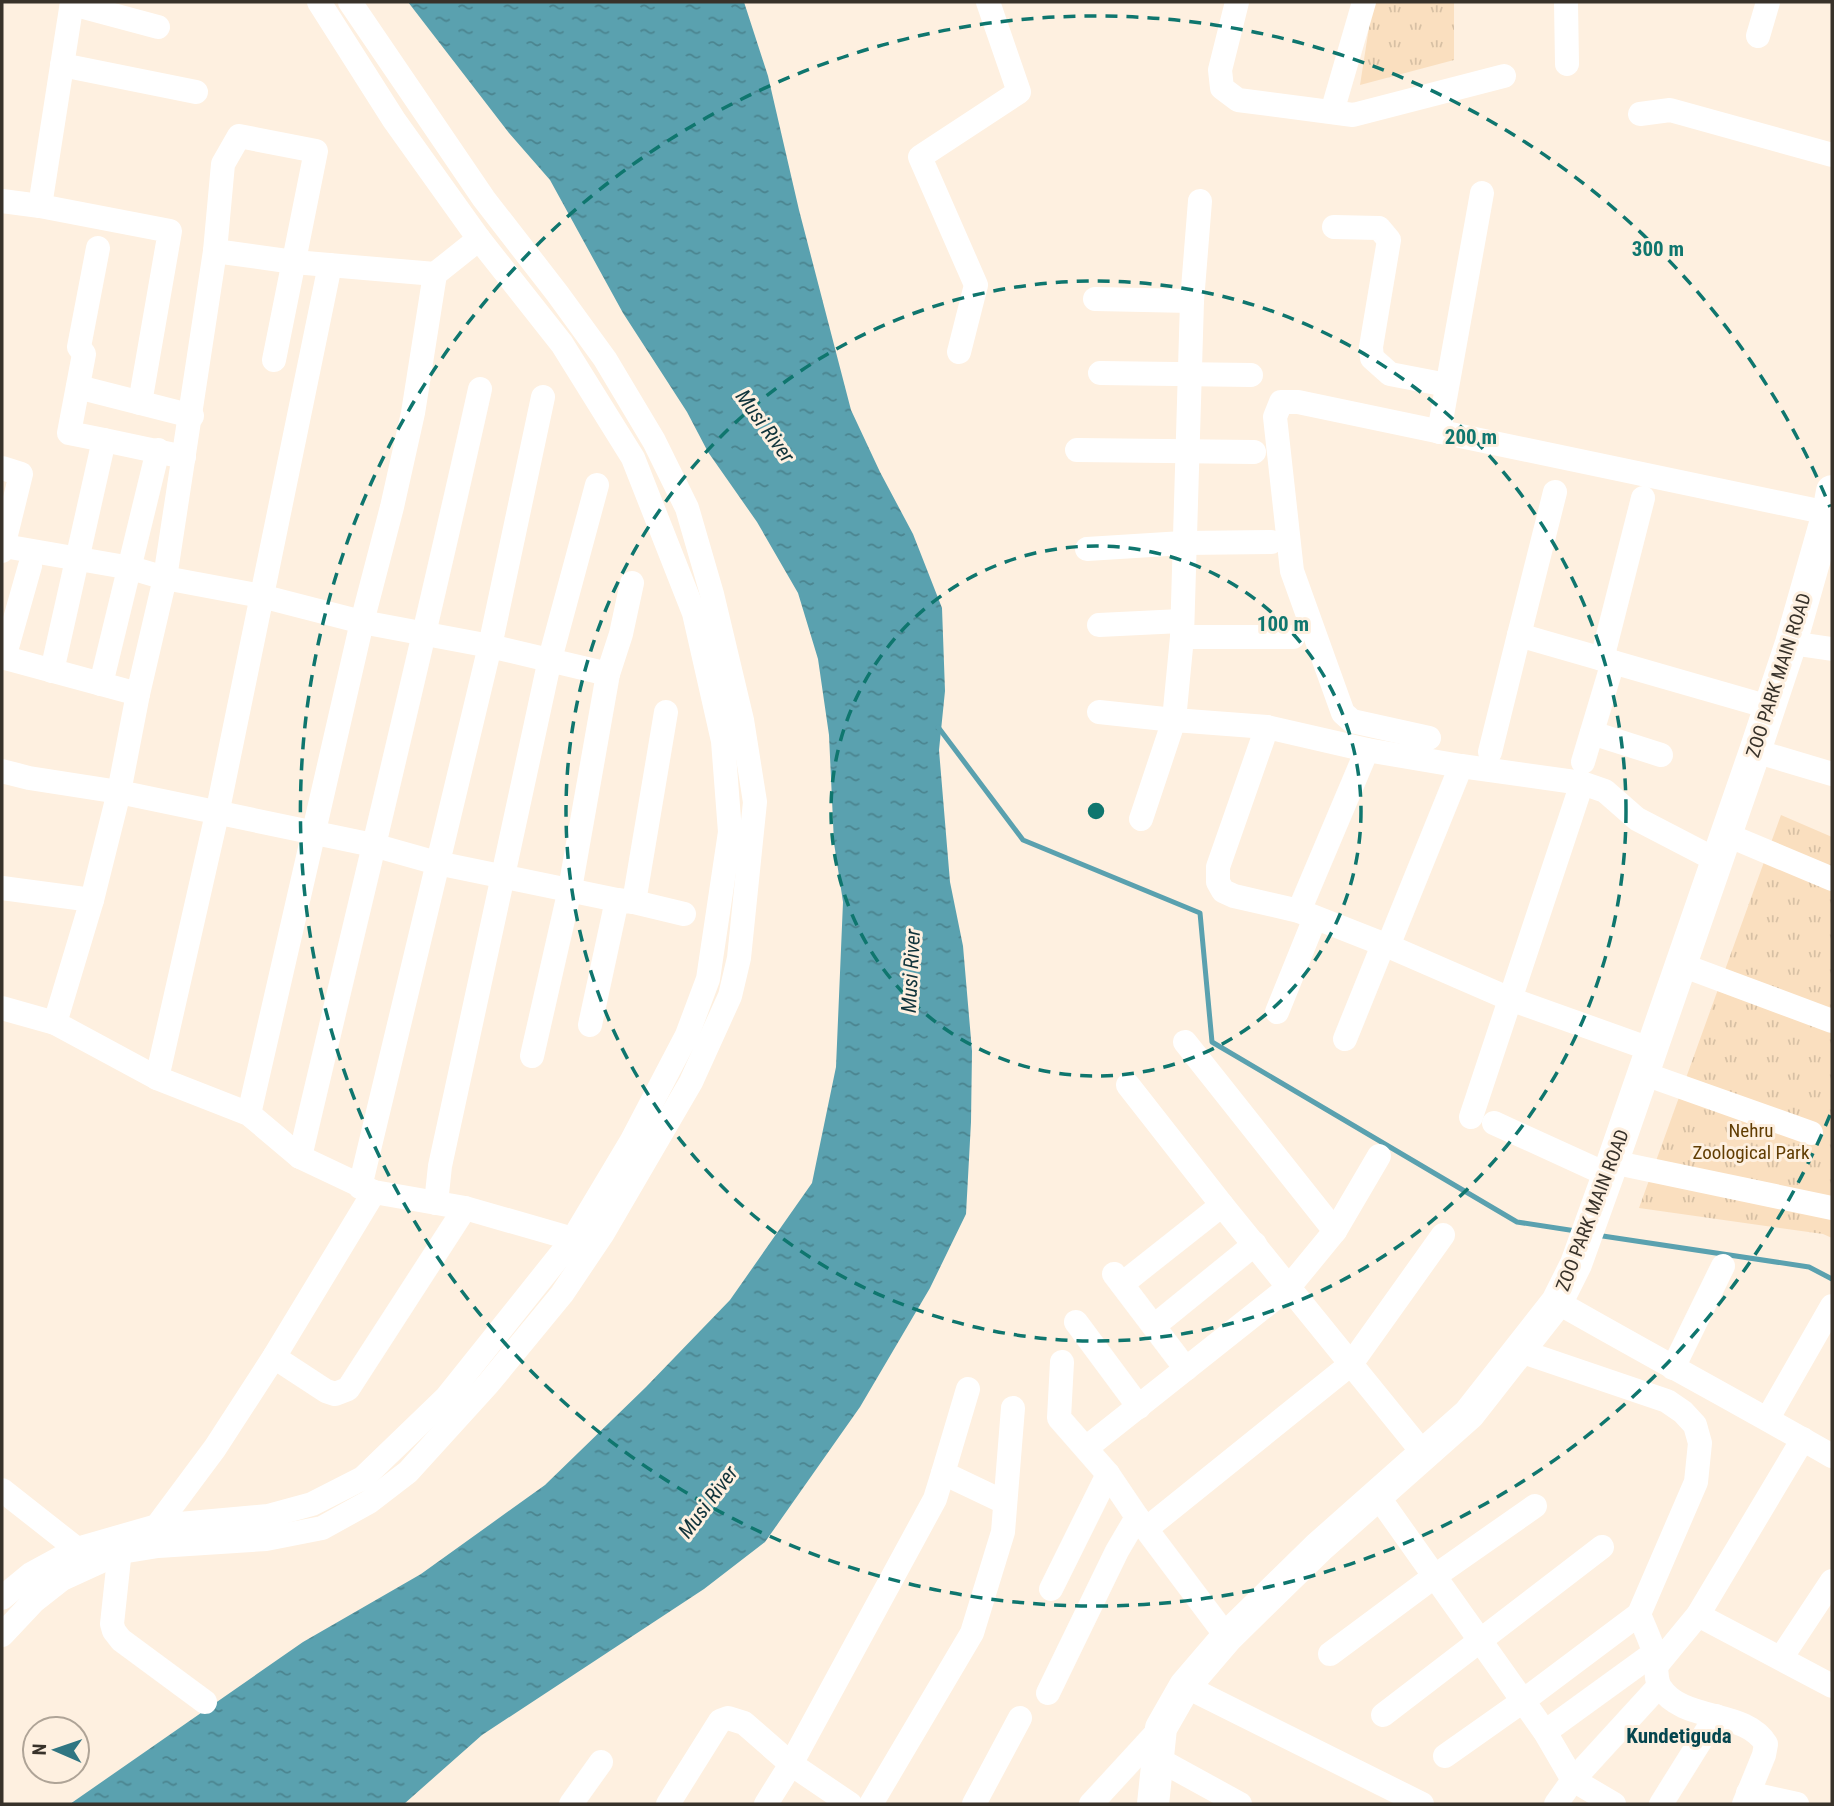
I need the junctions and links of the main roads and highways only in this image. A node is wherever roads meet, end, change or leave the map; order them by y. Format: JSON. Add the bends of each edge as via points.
{"nodes":[{"id":1,"x":1830,"y":502,"type":"edge"},
{"id":2,"x":1153,"y":1804,"type":"edge"}],
"edges":[{"from":1,"to":2,"type":"main road","name":"ZOO PARK MAIN ROAD","via":[[1755,751],[1576,1264],[1557,1302],[1469,1414],[1319,1547],[1227,1637],[1185,1686],[1159,1744]]}]}
